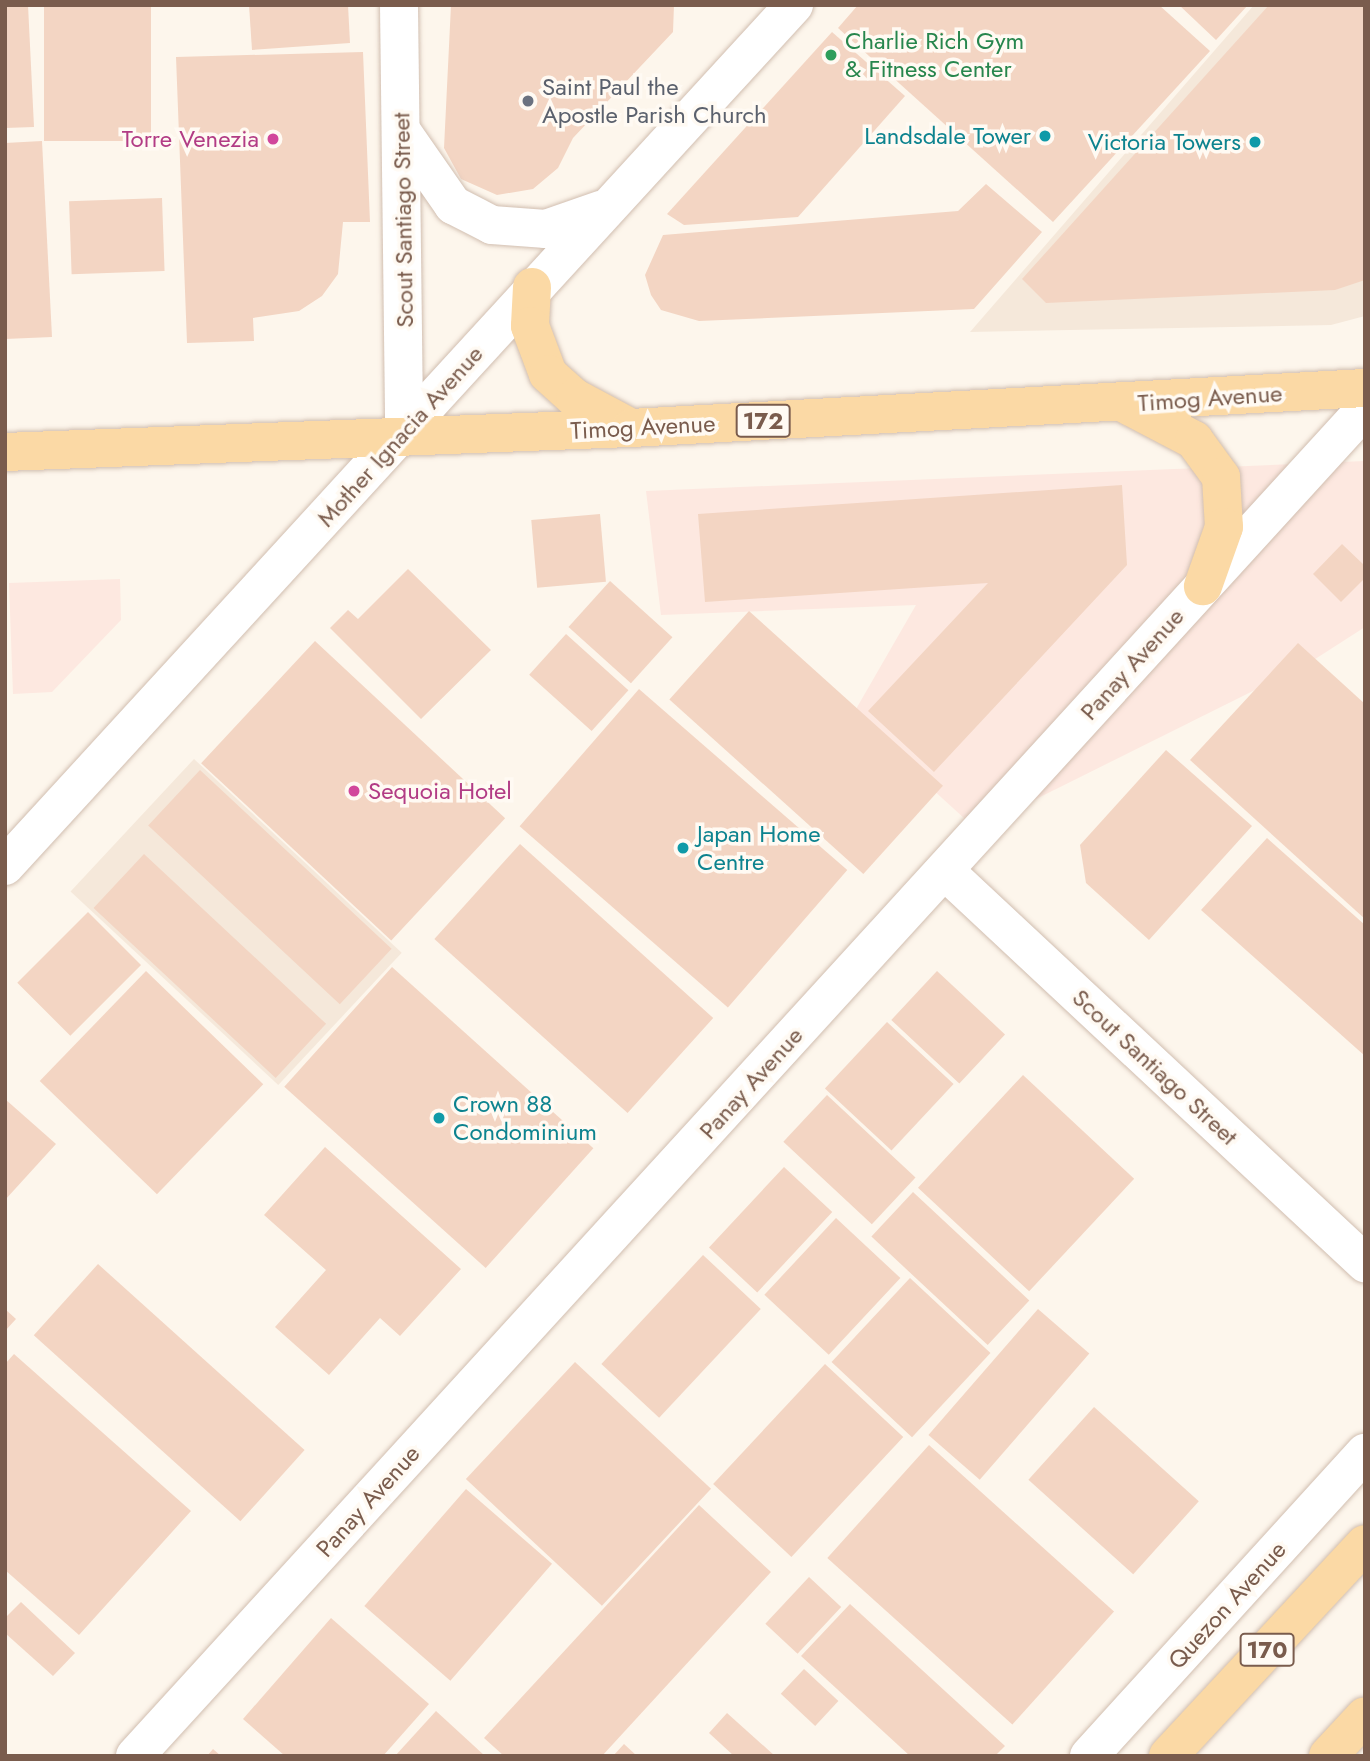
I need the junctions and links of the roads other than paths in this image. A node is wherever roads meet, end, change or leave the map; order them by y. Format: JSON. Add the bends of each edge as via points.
{"nodes":[{"id":1,"x":399,"y":5,"type":"edge"},
{"id":2,"x":794,"y":5,"type":"edge"},
{"id":3,"x":402,"y":131,"type":"junction"},
{"id":4,"x":607,"y":208,"type":"junction"},
{"id":5,"x":533,"y":288,"type":"junction"},
{"id":6,"x":1365,"y":388,"type":"edge"},
{"id":7,"x":1122,"y":403,"type":"junction"},
{"id":8,"x":1365,"y":409,"type":"edge"},
{"id":9,"x":631,"y":428,"type":"junction"},
{"id":10,"x":404,"y":435,"type":"junction"},
{"id":11,"x":5,"y":452,"type":"edge"},
{"id":12,"x":1203,"y":586,"type":"junction"},
{"id":13,"x":5,"y":866,"type":"edge"},
{"id":14,"x":945,"y":871,"type":"junction"},
{"id":15,"x":1365,"y":1263,"type":"edge"},
{"id":16,"x":1365,"y":1453,"type":"edge"},
{"id":17,"x":1365,"y":1544,"type":"edge"},
{"id":18,"x":1365,"y":1716,"type":"edge"},
{"id":19,"x":135,"y":1756,"type":"edge"},
{"id":20,"x":1089,"y":1756,"type":"edge"},
{"id":21,"x":1168,"y":1756,"type":"edge"},
{"id":22,"x":1328,"y":1756,"type":"edge"}],
"edges":[{"from":1,"to":3,"type":"street","name":"Scout Santiago Street"},
{"from":2,"to":4,"type":"street","name":"Mother Ignacia Avenue"},
{"from":3,"to":4,"type":"street","via":[[453,205],[492,225],[546,229]]},
{"from":3,"to":10,"type":"street","name":"Scout Santiago Street"},
{"from":4,"to":5,"type":"street","name":"Mother Ignacia Avenue"},
{"from":5,"to":9,"type":"main road","via":[[530,326],[548,374],[575,398]]},
{"from":5,"to":10,"type":"street","name":"Mother Ignacia Avenue"},
{"from":6,"to":7,"type":"main road","name":"Timog Avenue","number":"172"},
{"from":7,"to":9,"type":"main road","name":"Timog Avenue","number":"172"},
{"from":7,"to":12,"type":"main road","via":[[1186,433],[1221,477],[1224,527]]},
{"from":8,"to":12,"type":"street","name":"Panay Avenue"},
{"from":9,"to":10,"type":"main road","name":"Timog Avenue","number":"172"},
{"from":10,"to":11,"type":"main road","name":"Timog Avenue","number":"172"},
{"from":10,"to":13,"type":"street","name":"Mother Ignacia Avenue"},
{"from":12,"to":14,"type":"street","name":"Panay Avenue"},
{"from":14,"to":15,"type":"street","name":"Scout Santiago Street"},
{"from":14,"to":19,"type":"street","name":"Panay Avenue"},
{"from":16,"to":20,"type":"street","name":"Quezon Avenue","number":"170"},
{"from":17,"to":21,"type":"main road","number":"170"},
{"from":18,"to":22,"type":"main road"}]}
